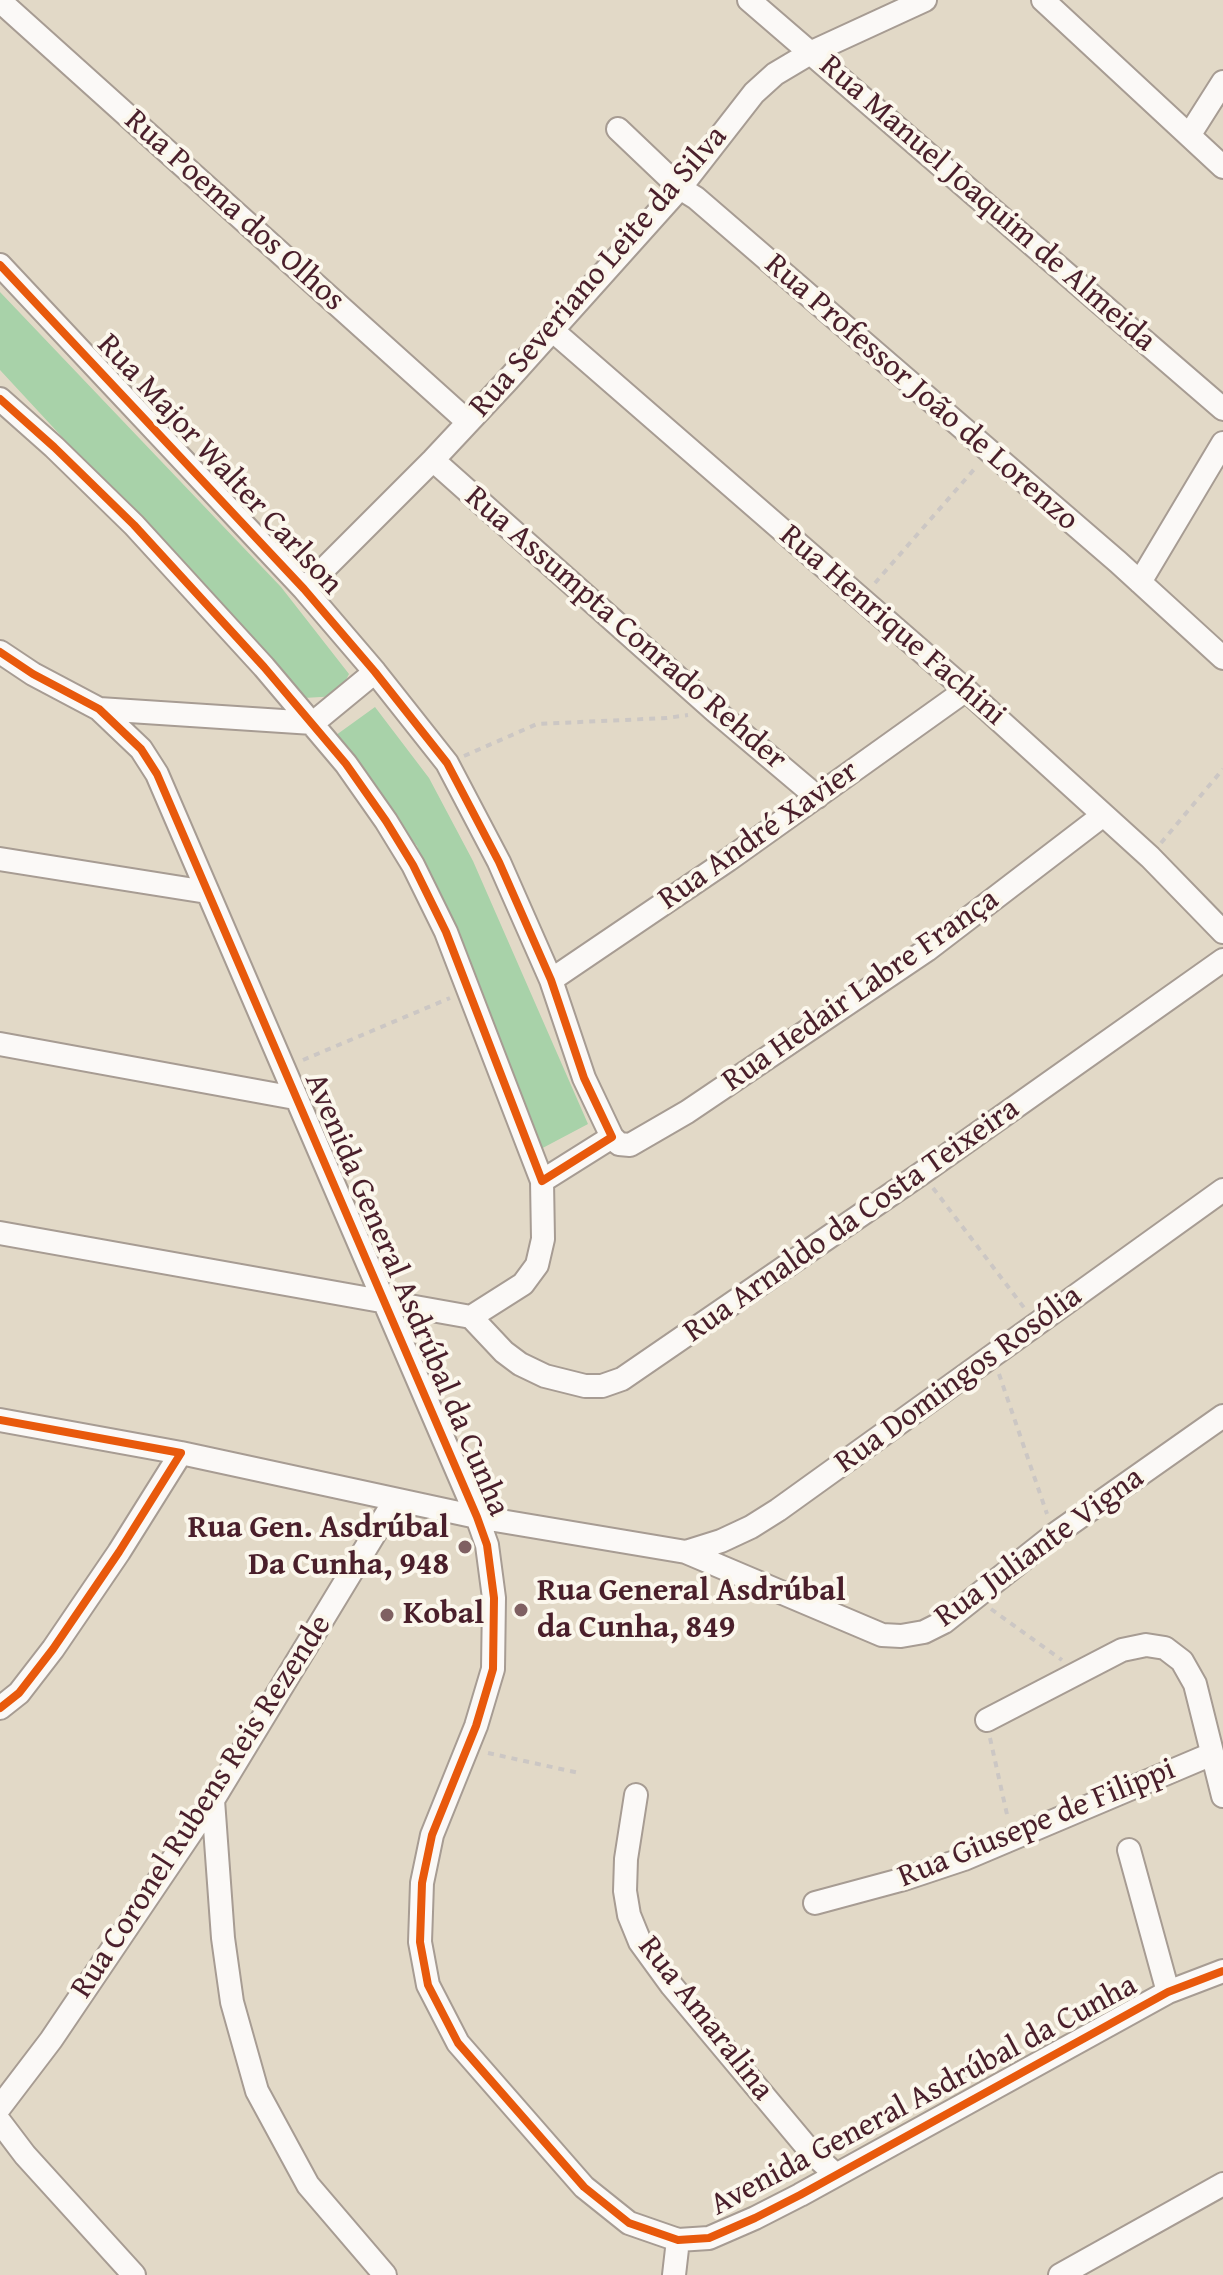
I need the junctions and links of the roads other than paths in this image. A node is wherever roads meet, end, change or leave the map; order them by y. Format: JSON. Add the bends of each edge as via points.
{"nodes":[{"id":1,"x":749,"y":0,"type":"edge"},
{"id":2,"x":925,"y":0,"type":"edge"},
{"id":3,"x":1043,"y":0,"type":"edge"},
{"id":4,"x":0,"y":1,"type":"edge"},
{"id":5,"x":812,"y":52,"type":"junction"},
{"id":6,"x":1223,"y":82,"type":"edge"},
{"id":7,"x":618,"y":129,"type":"dead end"},
{"id":8,"x":1190,"y":134,"type":"junction"},
{"id":9,"x":1223,"y":167,"type":"edge"},
{"id":10,"x":680,"y":188,"type":"junction"},
{"id":11,"x":0,"y":265,"type":"edge"},
{"id":12,"x":552,"y":330,"type":"junction"},
{"id":13,"x":0,"y":399,"type":"edge"},
{"id":14,"x":1223,"y":409,"type":"edge"},
{"id":15,"x":468,"y":422,"type":"junction"},
{"id":16,"x":1223,"y":443,"type":"edge"},
{"id":17,"x":433,"y":460,"type":"junction"},
{"id":18,"x":1140,"y":582,"type":"junction"},
{"id":19,"x":304,"y":589,"type":"junction"},
{"id":20,"x":0,"y":652,"type":"edge"},
{"id":21,"x":1223,"y":658,"type":"edge"},
{"id":22,"x":0,"y":669,"type":"edge"},
{"id":23,"x":375,"y":672,"type":"junction"},
{"id":24,"x":33,"y":674,"type":"junction"},
{"id":25,"x":966,"y":690,"type":"junction"},
{"id":26,"x":99,"y":709,"type":"junction"},
{"id":27,"x":313,"y":723,"type":"junction"},
{"id":28,"x":817,"y":797,"type":"junction"},
{"id":29,"x":1102,"y":816,"type":"junction"},
{"id":30,"x":0,"y":859,"type":"edge"},
{"id":31,"x":207,"y":892,"type":"junction"},
{"id":32,"x":1223,"y":932,"type":"edge"},
{"id":33,"x":1223,"y":960,"type":"edge"},
{"id":34,"x":551,"y":980,"type":"junction"},
{"id":35,"x":0,"y":1044,"type":"edge"},
{"id":36,"x":295,"y":1098,"type":"junction"},
{"id":37,"x":612,"y":1137,"type":"junction"},
{"id":38,"x":542,"y":1181,"type":"junction"},
{"id":39,"x":1223,"y":1190,"type":"edge"},
{"id":40,"x":0,"y":1233,"type":"edge"},
{"id":41,"x":383,"y":1303,"type":"junction"},
{"id":42,"x":471,"y":1317,"type":"junction"},
{"id":43,"x":1223,"y":1416,"type":"edge"},
{"id":44,"x":0,"y":1420,"type":"edge"},
{"id":45,"x":181,"y":1453,"type":"junction"},
{"id":46,"x":395,"y":1500,"type":"junction"},
{"id":47,"x":477,"y":1517,"type":"junction"},
{"id":48,"x":686,"y":1552,"type":"junction"},
{"id":49,"x":0,"y":1708,"type":"edge"},
{"id":50,"x":987,"y":1720,"type":"road end"},
{"id":51,"x":1212,"y":1754,"type":"junction"},
{"id":52,"x":636,"y":1795,"type":"dead end"},
{"id":53,"x":1223,"y":1796,"type":"edge"},
{"id":54,"x":213,"y":1800,"type":"junction"},
{"id":55,"x":1129,"y":1850,"type":"dead end"},
{"id":56,"x":815,"y":1903,"type":"dead end"},
{"id":57,"x":1223,"y":1971,"type":"edge"},
{"id":58,"x":1168,"y":1992,"type":"junction"},
{"id":59,"x":0,"y":2107,"type":"edge"},
{"id":60,"x":0,"y":2122,"type":"edge"},
{"id":61,"x":835,"y":2174,"type":"junction"},
{"id":62,"x":1223,"y":2184,"type":"edge"},
{"id":63,"x":678,"y":2240,"type":"junction"},
{"id":64,"x":134,"y":2275,"type":"edge"},
{"id":65,"x":385,"y":2275,"type":"edge"},
{"id":66,"x":674,"y":2275,"type":"edge"},
{"id":67,"x":1060,"y":2275,"type":"edge"}],
"edges":[{"from":1,"to":5,"type":"street","name":"Rua Manuel Joaquim de Almeida"},
{"from":2,"to":5,"type":"street","name":"Rua Severiano Leite da Silva"},
{"from":3,"to":8,"type":"street"},
{"from":4,"to":15,"type":"street","name":"Rua Poema dos Olhos"},
{"from":5,"to":10,"type":"street","name":"Rua Severiano Leite da Silva","via":[[754,93]]},
{"from":5,"to":14,"type":"street","name":"Rua Manuel Joaquim de Almeida"},
{"from":6,"to":8,"type":"street"},
{"from":7,"to":10,"type":"street","name":"Rua Professor João de Lorenzo"},
{"from":8,"to":9,"type":"street"},
{"from":10,"to":12,"type":"street","name":"Rua Severiano Leite da Silva"},
{"from":10,"to":18,"type":"street","name":"Rua Professor João de Lorenzo"},
{"from":11,"to":19,"type":"street","name":"Rua Major Walter Carlson"},
{"from":12,"to":15,"type":"street","name":"Rua Severiano Leite da Silva"},
{"from":12,"to":25,"type":"street","name":"Rua Henrique Fachini"},
{"from":13,"to":27,"type":"street","via":[[134,525]]},
{"from":15,"to":17,"type":"street","name":"Rua Severiano Leite da Silva"},
{"from":16,"to":18,"type":"street"},
{"from":17,"to":19,"type":"street","name":"Rua Severiano Leite da Silva"},
{"from":17,"to":28,"type":"street","name":"Rua Assumpta Conrado Rehder"},
{"from":18,"to":21,"type":"street","name":"Rua Professor João de Lorenzo"},
{"from":19,"to":23,"type":"street","name":"Rua Major Walter Carlson"},
{"from":20,"to":24,"type":"street","name":"Avenida General Asdrúbal da Cunha"},
{"from":22,"to":24,"type":"street"},
{"from":23,"to":27,"type":"street"},
{"from":23,"to":34,"type":"street","name":"Rua Major Walter Carlson","via":[[447,763],[499,862]]},
{"from":24,"to":26,"type":"street","name":"Avenida General Asdrúbal da Cunha"},
{"from":25,"to":28,"type":"street","name":"Rua André Xavier"},
{"from":25,"to":29,"type":"street","name":"Rua Henrique Fachini"},
{"from":26,"to":27,"type":"street"},
{"from":26,"to":31,"type":"street","name":"Avenida General Asdrúbal da Cunha","via":[[141,749],[157,774]]},
{"from":27,"to":38,"type":"street","via":[[413,865],[446,932]]},
{"from":28,"to":34,"type":"street","name":"Rua André Xavier"},
{"from":29,"to":32,"type":"street","name":"Rua Henrique Fachini"},
{"from":29,"to":37,"type":"street","name":"Rua Hedair Labre França","via":[[927,950],[687,1112],[630,1145]]},
{"from":30,"to":31,"type":"street"},
{"from":31,"to":36,"type":"street","name":"Avenida General Asdrúbal da Cunha"},
{"from":33,"to":42,"type":"street","name":"Rua Arnaldo da Costa Teixeira","via":[[622,1379],[585,1386],[545,1376],[504,1352]]},
{"from":34,"to":37,"type":"street","name":"Rua Major Walter Carlson","via":[[584,1078]]},
{"from":35,"to":36,"type":"street"},
{"from":36,"to":41,"type":"street","name":"Avenida General Asdrúbal da Cunha"},
{"from":37,"to":38,"type":"street"},
{"from":38,"to":42,"type":"street","via":[[543,1239],[537,1265],[523,1284]]},
{"from":39,"to":48,"type":"street","name":"Rua Domingos Rosólia","via":[[765,1519]]},
{"from":40,"to":41,"type":"street"},
{"from":41,"to":42,"type":"street"},
{"from":41,"to":47,"type":"street","name":"Avenida General Asdrúbal da Cunha"},
{"from":43,"to":48,"type":"street","name":"Rua Juliante Vigna","via":[[924,1632],[882,1635]]},
{"from":44,"to":45,"type":"street","name":"Rua Juliante Vigna"},
{"from":45,"to":46,"type":"street","name":"Rua Juliante Vigna"},
{"from":45,"to":49,"type":"street","via":[[53,1649],[19,1693]]},
{"from":46,"to":47,"type":"street","name":"Rua Juliante Vigna"},
{"from":46,"to":54,"type":"street","name":"Rua Coronel Rubens Reis Rezende"},
{"from":47,"to":48,"type":"street","name":"Rua Juliante Vigna"},
{"from":47,"to":63,"type":"street","name":"Avenida General Asdrúbal da Cunha","via":[[487,1545],[494,1598],[493,1669],[432,1835],[420,1942],[428,1985],[458,2043],[584,2187],[629,2223]]},
{"from":50,"to":51,"type":"street","via":[[1077,1671],[1146,1645],[1165,1648],[1182,1661],[1195,1684]]},
{"from":51,"to":53,"type":"street"},
{"from":51,"to":56,"type":"street","name":"Rua Giusepe de Filippi","via":[[1012,1840],[904,1879]]},
{"from":52,"to":61,"type":"street","name":"Rua Amaralina","via":[[625,1891],[640,1942],[811,2152]]},
{"from":54,"to":59,"type":"street","name":"Rua Coronel Rubens Reis Rezende"},
{"from":54,"to":65,"type":"street","via":[[232,2002],[257,2091],[308,2185]]},
{"from":55,"to":58,"type":"street"},
{"from":57,"to":58,"type":"street","name":"Avenida General Asdrúbal da Cunha"},
{"from":58,"to":61,"type":"street","name":"Avenida General Asdrúbal da Cunha"},
{"from":60,"to":64,"type":"street"},
{"from":61,"to":63,"type":"street","name":"Avenida General Asdrúbal da Cunha","via":[[721,2233]]},
{"from":62,"to":67,"type":"street"},
{"from":63,"to":66,"type":"street"}]}
